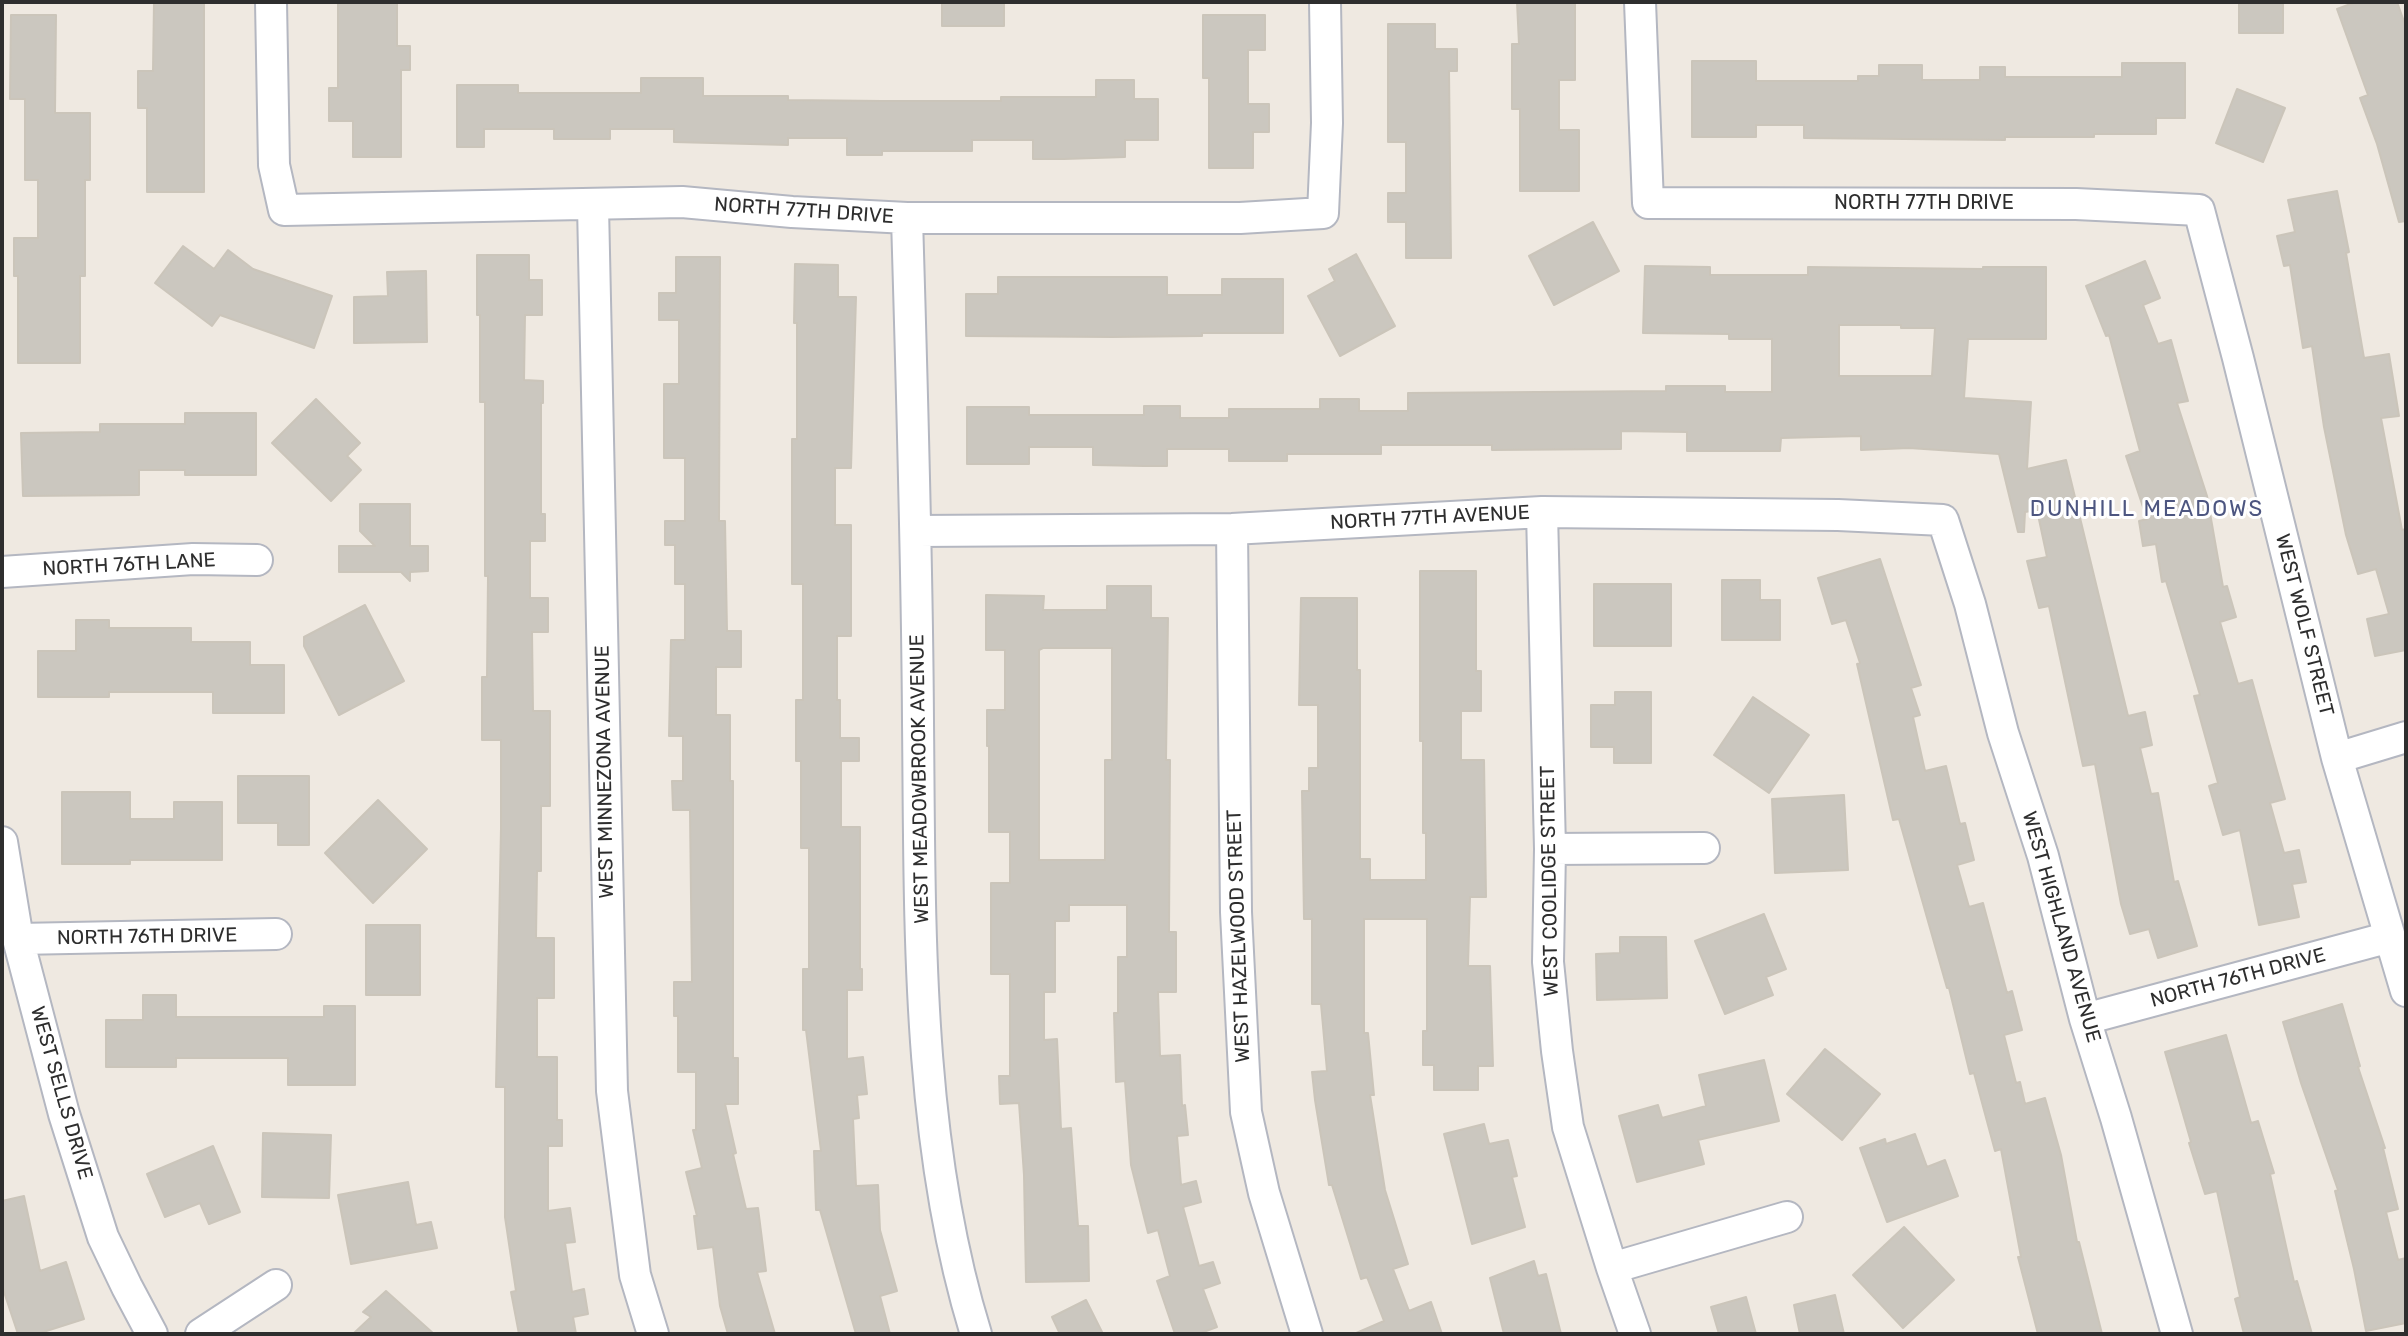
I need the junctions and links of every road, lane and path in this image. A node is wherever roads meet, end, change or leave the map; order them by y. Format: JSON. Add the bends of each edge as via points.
{"nodes":[{"id":1,"x":271,"y":2,"type":"edge"},
{"id":2,"x":1325,"y":2,"type":"edge"},
{"id":3,"x":1640,"y":2,"type":"edge"},
{"id":4,"x":593,"y":206,"type":"junction"},
{"id":5,"x":2199,"y":210,"type":"joint"},
{"id":6,"x":907,"y":218,"type":"junction"},
{"id":7,"x":1542,"y":512,"type":"junction"},
{"id":8,"x":1943,"y":520,"type":"joint"},
{"id":9,"x":1232,"y":529,"type":"junction"},
{"id":10,"x":917,"y":531,"type":"junction"},
{"id":11,"x":257,"y":560,"type":"dead end"},
{"id":12,"x":2,"y":572,"type":"edge"},
{"id":13,"x":2406,"y":737,"type":"edge"},
{"id":14,"x":2337,"y":758,"type":"junction"},
{"id":15,"x":2,"y":842,"type":"edge"},
{"id":16,"x":1704,"y":848,"type":"dead end"},
{"id":17,"x":1550,"y":849,"type":"junction"},
{"id":18,"x":276,"y":934,"type":"dead end"},
{"id":19,"x":2390,"y":937,"type":"junction"},
{"id":20,"x":18,"y":939,"type":"junction"},
{"id":21,"x":2406,"y":991,"type":"edge"},
{"id":22,"x":2085,"y":1019,"type":"junction"},
{"id":23,"x":1787,"y":1217,"type":"dead end"},
{"id":24,"x":1612,"y":1268,"type":"junction"},
{"id":25,"x":276,"y":1285,"type":"dead end"},
{"id":26,"x":152,"y":1334,"type":"edge"},
{"id":27,"x":201,"y":1334,"type":"edge"},
{"id":28,"x":653,"y":1334,"type":"edge"},
{"id":29,"x":976,"y":1334,"type":"edge"},
{"id":30,"x":1307,"y":1334,"type":"edge"},
{"id":31,"x":1635,"y":1334,"type":"edge"},
{"id":32,"x":2177,"y":1334,"type":"edge"}],
"edges":[{"from":1,"to":4,"type":"street","name":"NORTH 77TH DRIVE","via":[[274,165],[284,210]]},
{"from":2,"to":6,"type":"street","name":"NORTH 77TH DRIVE","via":[[1323,213],[1240,218]]},
{"from":3,"to":5,"type":"street","name":"NORTH 77TH DRIVE","via":[[1648,203],[2076,204]]},
{"from":4,"to":6,"type":"street","name":"NORTH 77TH DRIVE","via":[[682,202]]},
{"from":4,"to":28,"type":"street","name":"WEST MINNEZONA AVENUE","via":[[612,1091],[635,1275]]},
{"from":5,"to":14,"type":"street","name":"WEST WOLF STREET"},
{"from":6,"to":10,"type":"street","name":"WEST MEADOWBROOK AVENUE"},
{"from":7,"to":8,"type":"street","name":"NORTH 77TH AVENUE"},
{"from":7,"to":9,"type":"street","name":"NORTH 77TH AVENUE"},
{"from":7,"to":17,"type":"street","name":"WEST COOLIDGE STREET"},
{"from":8,"to":22,"type":"street","name":"WEST HIGHLAND AVENUE","via":[[2043,856]]},
{"from":9,"to":10,"type":"street","name":"NORTH 77TH AVENUE"},
{"from":9,"to":30,"type":"street","name":"WEST HAZELWOOD STREET","via":[[1236,912],[1246,1112],[1264,1193]]},
{"from":10,"to":29,"type":"street","name":"WEST MEADOWBROOK AVENUE","via":[[924,1016],[936,1153]]},
{"from":11,"to":12,"type":"street","name":"NORTH 76TH LANE","via":[[193,559]]},
{"from":13,"to":14,"type":"street"},
{"from":14,"to":19,"type":"street","name":"WEST WOLF STREET"},
{"from":15,"to":20,"type":"street","name":"WEST SELLS DRIVE"},
{"from":16,"to":17,"type":"street"},
{"from":17,"to":24,"type":"street","name":"WEST COOLIDGE STREET","via":[[1548,962],[1568,1127]]},
{"from":18,"to":20,"type":"street","name":"NORTH 76TH DRIVE"},
{"from":19,"to":21,"type":"street","name":"WEST WOLF STREET"},
{"from":19,"to":22,"type":"street","name":"NORTH 76TH DRIVE"},
{"from":20,"to":26,"type":"street","name":"WEST SELLS DRIVE","via":[[103,1237]]},
{"from":22,"to":32,"type":"street","name":"WEST HIGHLAND AVENUE"},
{"from":23,"to":24,"type":"street"},
{"from":24,"to":31,"type":"street","name":"WEST COOLIDGE STREET"},
{"from":25,"to":27,"type":"street"}]}
